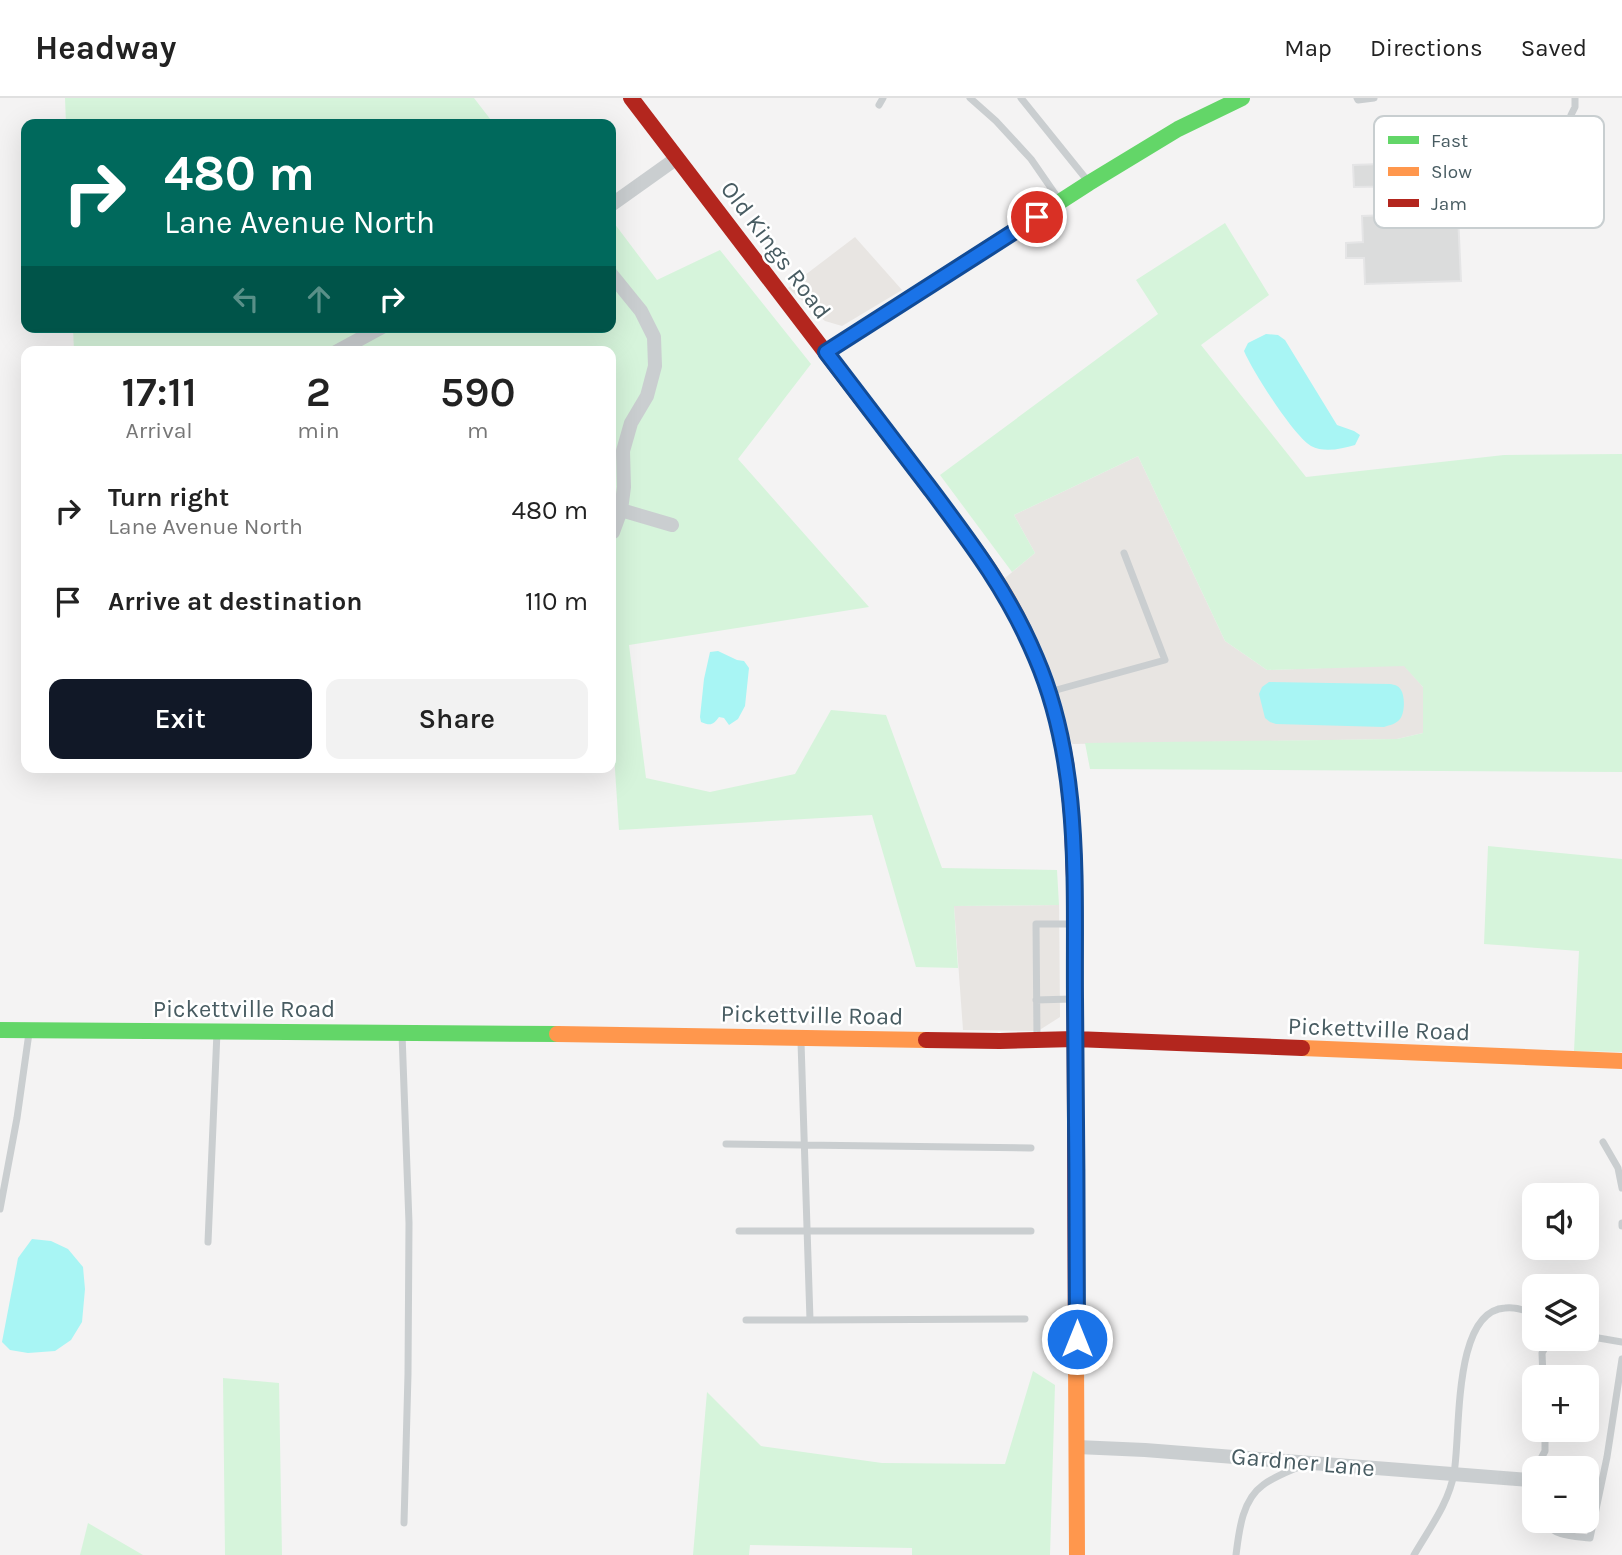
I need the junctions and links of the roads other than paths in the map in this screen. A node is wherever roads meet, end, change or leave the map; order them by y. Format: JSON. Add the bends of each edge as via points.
{"nodes":[{"id":1,"x":631,"y":98,"type":"edge"},
{"id":2,"x":970,"y":98,"type":"edge"},
{"id":3,"x":1021,"y":98,"type":"edge"},
{"id":4,"x":1242,"y":98,"type":"edge"},
{"id":5,"x":1357,"y":98,"type":"edge"},
{"id":6,"x":1374,"y":98,"type":"edge"},
{"id":7,"x":1574,"y":98,"type":"edge"},
{"id":8,"x":1572,"y":115,"type":"dead end"},
{"id":9,"x":677,"y":158,"type":"junction"},
{"id":10,"x":1089,"y":183,"type":"junction"},
{"id":11,"x":616,"y":201,"type":"edge"},
{"id":12,"x":1060,"y":201,"type":"junction"},
{"id":13,"x":616,"y":280,"type":"edge"},
{"id":14,"x":371,"y":333,"type":"edge"},
{"id":15,"x":346,"y":346,"type":"edge"},
{"id":16,"x":826,"y":352,"type":"junction"},
{"id":17,"x":621,"y":510,"type":"junction"},
{"id":18,"x":616,"y":524,"type":"edge"},
{"id":19,"x":672,"y":525,"type":"dead end"},
{"id":20,"x":1124,"y":553,"type":"dead end"},
{"id":21,"x":1049,"y":692,"type":"junction"},
{"id":22,"x":1074,"y":924,"type":"junction"},
{"id":23,"x":1075,"y":999,"type":"junction"},
{"id":24,"x":1036,"y":1000,"type":"junction"},
{"id":25,"x":0,"y":1030,"type":"edge"},
{"id":26,"x":29,"y":1030,"type":"junction"},
{"id":27,"x":217,"y":1031,"type":"junction"},
{"id":28,"x":402,"y":1032,"type":"junction"},
{"id":29,"x":800,"y":1038,"type":"junction"},
{"id":30,"x":1075,"y":1039,"type":"junction"},
{"id":31,"x":1037,"y":1040,"type":"junction"},
{"id":32,"x":1622,"y":1061,"type":"edge"},
{"id":33,"x":1603,"y":1142,"type":"dead end"},
{"id":34,"x":726,"y":1144,"type":"dead end"},
{"id":35,"x":804,"y":1145,"type":"junction"},
{"id":36,"x":1031,"y":1148,"type":"dead end"},
{"id":37,"x":1622,"y":1188,"type":"edge"},
{"id":38,"x":0,"y":1209,"type":"edge"},
{"id":39,"x":739,"y":1231,"type":"dead end"},
{"id":40,"x":807,"y":1231,"type":"junction"},
{"id":41,"x":1031,"y":1231,"type":"dead end"},
{"id":42,"x":208,"y":1242,"type":"dead end"},
{"id":43,"x":1522,"y":1310,"type":"edge"},
{"id":44,"x":1025,"y":1319,"type":"dead end"},
{"id":45,"x":746,"y":1320,"type":"dead end"},
{"id":46,"x":810,"y":1320,"type":"junction"},
{"id":47,"x":1599,"y":1338,"type":"edge"},
{"id":48,"x":1622,"y":1342,"type":"edge"},
{"id":49,"x":1622,"y":1359,"type":"edge"},
{"id":50,"x":1077,"y":1447,"type":"junction"},
{"id":51,"x":1308,"y":1463,"type":"junction"},
{"id":52,"x":1522,"y":1473,"type":"edge"},
{"id":53,"x":1454,"y":1475,"type":"junction"},
{"id":54,"x":1599,"y":1495,"type":"edge"},
{"id":55,"x":404,"y":1523,"type":"dead end"},
{"id":56,"x":1558,"y":1533,"type":"edge"},
{"id":57,"x":1591,"y":1533,"type":"edge"},
{"id":58,"x":1077,"y":1555,"type":"edge"},
{"id":59,"x":1236,"y":1555,"type":"edge"},
{"id":60,"x":1414,"y":1555,"type":"edge"}],
"edges":[{"from":1,"to":9,"type":"main road","name":"Old Kings Road"},
{"from":2,"to":12,"type":"lane","via":[[1031,159]]},
{"from":3,"to":10,"type":"lane"},
{"from":4,"to":10,"type":"main road"},
{"from":5,"to":6,"type":"lane"},
{"from":7,"to":8,"type":"lane"},
{"from":9,"to":11,"type":"street"},
{"from":9,"to":16,"type":"main road","name":"Old Kings Road"},
{"from":10,"to":12,"type":"main road"},
{"from":12,"to":16,"type":"main road"},
{"from":13,"to":17,"type":"street","via":[[641,311],[654,337],[655,366],[623,451]]},
{"from":14,"to":15,"type":"street"},
{"from":16,"to":21,"type":"main road","name":"Old Kings Road","via":[[999,584],[1024,629]]},
{"from":17,"to":18,"type":"street"},
{"from":17,"to":19,"type":"street"},
{"from":20,"to":21,"type":"lane","via":[[1165,660]]},
{"from":21,"to":22,"type":"main road","name":"Old Kings Road","via":[[1067,766]]},
{"from":22,"to":23,"type":"main road","name":"Old Kings Road"},
{"from":22,"to":24,"type":"lane","via":[[1036,924]]},
{"from":23,"to":24,"type":"lane"},
{"from":23,"to":30,"type":"main road","name":"Old Kings Road"},
{"from":24,"to":31,"type":"lane"},
{"from":25,"to":26,"type":"main road","name":"Pickettville Road"},
{"from":26,"to":27,"type":"main road","name":"Pickettville Road"},
{"from":26,"to":38,"type":"lane"},
{"from":27,"to":28,"type":"main road","name":"Pickettville Road"},
{"from":27,"to":42,"type":"lane"},
{"from":28,"to":29,"type":"main road","name":"Pickettville Road"},
{"from":28,"to":55,"type":"lane","via":[[409,1223]]},
{"from":29,"to":31,"type":"main road","name":"Pickettville Road"},
{"from":29,"to":35,"type":"lane"},
{"from":30,"to":31,"type":"main road","name":"Pickettville Road"},
{"from":30,"to":32,"type":"main road","name":"Pickettville Road"},
{"from":30,"to":50,"type":"main road","name":"Old Kings Road"},
{"from":33,"to":37,"type":"lane","via":[[1618,1168]]},
{"from":34,"to":35,"type":"lane"},
{"from":35,"to":36,"type":"lane"},
{"from":35,"to":40,"type":"lane"},
{"from":39,"to":40,"type":"lane"},
{"from":40,"to":41,"type":"lane"},
{"from":40,"to":46,"type":"lane"},
{"from":43,"to":53,"type":"lane","via":[[1500,1308],[1487,1312],[1479,1322],[1465,1362]]},
{"from":44,"to":46,"type":"lane"},
{"from":45,"to":46,"type":"lane"},
{"from":47,"to":48,"type":"lane"},
{"from":49,"to":54,"type":"lane"},
{"from":50,"to":51,"type":"street","name":"Gardner Lane"},
{"from":50,"to":58,"type":"main road","name":"Old Kings Road"},
{"from":51,"to":53,"type":"street","name":"Gardner Lane"},
{"from":51,"to":59,"type":"lane","via":[[1261,1486],[1239,1528]]},
{"from":52,"to":53,"type":"street","name":"Gardner Lane"},
{"from":53,"to":60,"type":"lane","via":[[1441,1511]]},
{"from":56,"to":57,"type":"lane","via":[[1590,1538]]}]}
